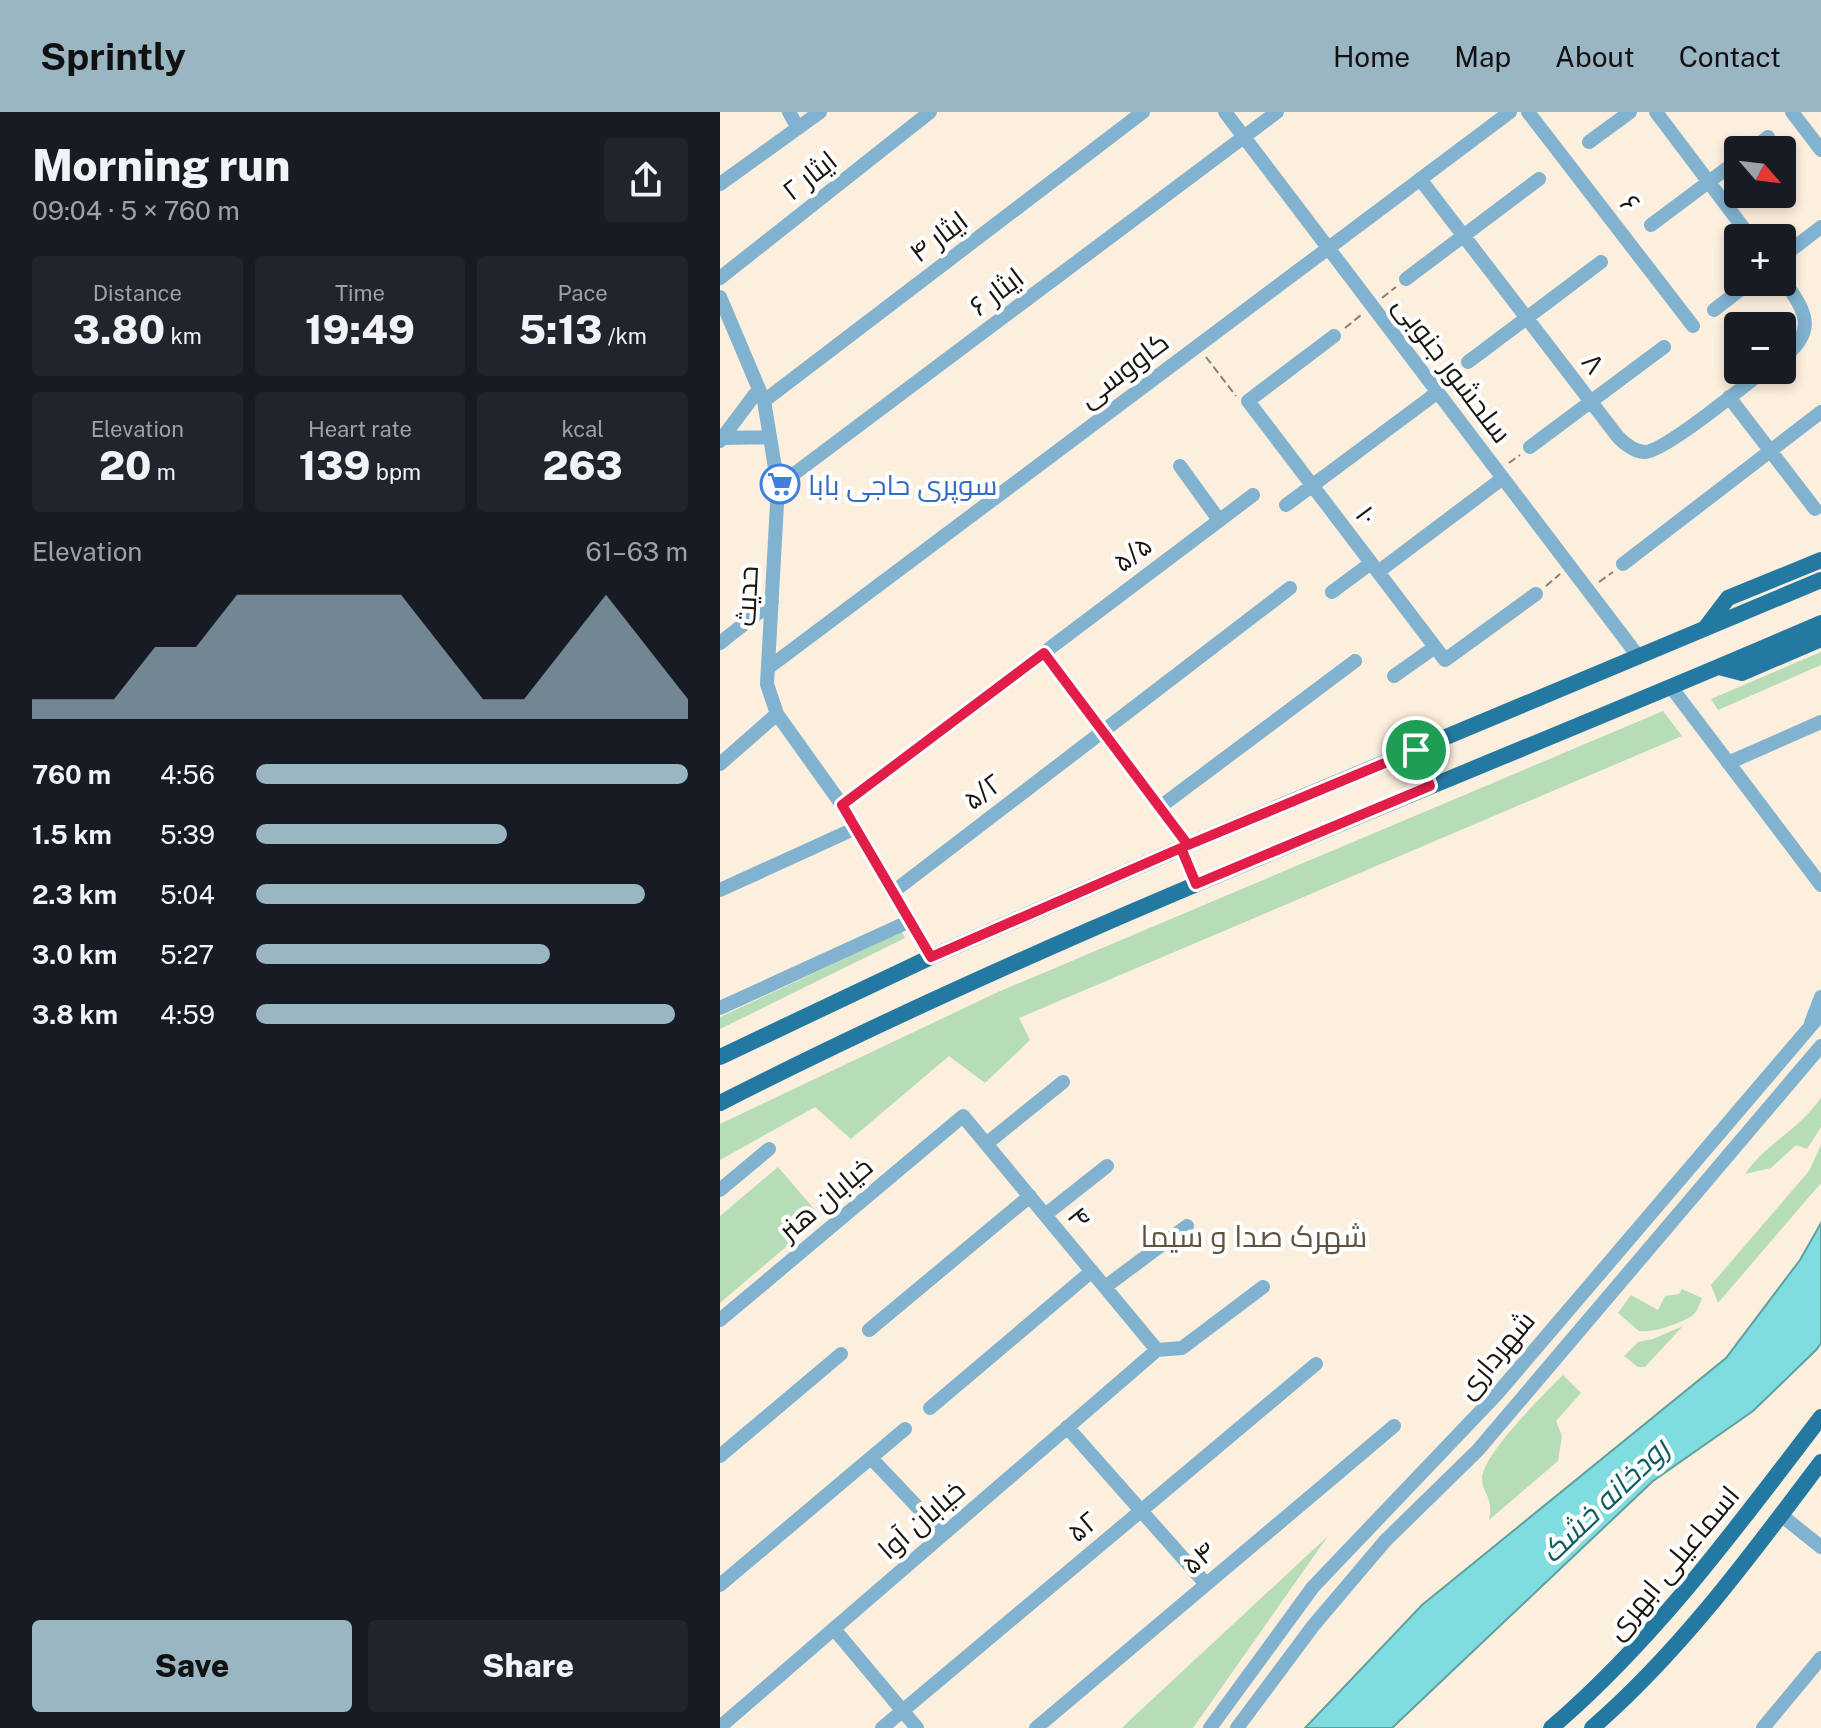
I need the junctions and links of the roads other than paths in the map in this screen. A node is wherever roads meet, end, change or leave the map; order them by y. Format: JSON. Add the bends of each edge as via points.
{"nodes":[{"id":1,"x":789,"y":112,"type":"edge"},
{"id":2,"x":820,"y":112,"type":"edge"},
{"id":3,"x":930,"y":112,"type":"edge"},
{"id":4,"x":1143,"y":112,"type":"edge"},
{"id":5,"x":1225,"y":112,"type":"edge"},
{"id":6,"x":1277,"y":112,"type":"edge"},
{"id":7,"x":1510,"y":112,"type":"edge"},
{"id":8,"x":1528,"y":112,"type":"edge"},
{"id":9,"x":1630,"y":112,"type":"edge"},
{"id":10,"x":1656,"y":112,"type":"edge"},
{"id":11,"x":1792,"y":112,"type":"edge"},
{"id":12,"x":798,"y":128,"type":"junction"},
{"id":13,"x":1244,"y":137,"type":"junction"},
{"id":14,"x":1818,"y":140,"type":"edge"},
{"id":15,"x":1589,"y":142,"type":"dead end"},
{"id":16,"x":1724,"y":171,"type":"edge"},
{"id":17,"x":1420,"y":179,"type":"junction"},
{"id":18,"x":1539,"y":179,"type":"dead end"},
{"id":19,"x":1709,"y":182,"type":"junction"},
{"id":20,"x":720,"y":184,"type":"edge"},
{"id":21,"x":1740,"y":224,"type":"edge"},
{"id":22,"x":1651,"y":225,"type":"dead end"},
{"id":23,"x":1821,"y":227,"type":"edge"},
{"id":24,"x":1464,"y":236,"type":"junction"},
{"id":25,"x":1796,"y":246,"type":"edge"},
{"id":26,"x":1328,"y":248,"type":"junction"},
{"id":27,"x":1601,"y":262,"type":"dead end"},
{"id":28,"x":720,"y":278,"type":"edge"},
{"id":29,"x":1406,"y":279,"type":"dead end"},
{"id":30,"x":1732,"y":296,"type":"edge"},
{"id":31,"x":1795,"y":296,"type":"edge"},
{"id":32,"x":720,"y":297,"type":"edge"},
{"id":33,"x":1714,"y":310,"type":"dead end"},
{"id":34,"x":1527,"y":318,"type":"junction"},
{"id":35,"x":1693,"y":326,"type":"dead end"},
{"id":36,"x":1334,"y":336,"type":"dead end"},
{"id":37,"x":1796,"y":344,"type":"edge"},
{"id":38,"x":1664,"y":347,"type":"dead end"},
{"id":39,"x":1468,"y":362,"type":"road end"},
{"id":40,"x":1746,"y":384,"type":"edge"},
{"id":41,"x":1436,"y":390,"type":"junction"},
{"id":42,"x":761,"y":395,"type":"junction"},
{"id":43,"x":1729,"y":397,"type":"junction"},
{"id":44,"x":1591,"y":402,"type":"junction"},
{"id":45,"x":1821,"y":412,"type":"edge"},
{"id":46,"x":770,"y":437,"type":"junction"},
{"id":47,"x":722,"y":440,"type":"edge"},
{"id":48,"x":1530,"y":447,"type":"road end"},
{"id":49,"x":1771,"y":451,"type":"junction"},
{"id":50,"x":1180,"y":466,"type":"dead end"},
{"id":51,"x":1500,"y":475,"type":"junction"},
{"id":52,"x":778,"y":486,"type":"junction"},
{"id":53,"x":1313,"y":486,"type":"junction"},
{"id":54,"x":1253,"y":495,"type":"dead end"},
{"id":55,"x":1286,"y":505,"type":"dead end"},
{"id":56,"x":1815,"y":509,"type":"dead end"},
{"id":57,"x":1219,"y":520,"type":"junction"},
{"id":58,"x":1821,"y":560,"type":"edge"},
{"id":59,"x":1623,"y":564,"type":"road end"},
{"id":60,"x":1375,"y":568,"type":"junction"},
{"id":61,"x":1821,"y":580,"type":"edge"},
{"id":62,"x":1290,"y":588,"type":"dead end"},
{"id":63,"x":1332,"y":592,"type":"dead end"},
{"id":64,"x":1536,"y":594,"type":"road end"},
{"id":65,"x":772,"y":602,"type":"junction"},
{"id":66,"x":1821,"y":623,"type":"edge"},
{"id":67,"x":1705,"y":628,"type":"junction"},
{"id":68,"x":1821,"y":639,"type":"edge"},
{"id":69,"x":720,"y":643,"type":"edge"},
{"id":70,"x":1435,"y":647,"type":"junction"},
{"id":71,"x":1044,"y":653,"type":"junction"},
{"id":72,"x":1638,"y":656,"type":"junction"},
{"id":73,"x":1355,"y":661,"type":"dead end"},
{"id":74,"x":1719,"y":667,"type":"junction"},
{"id":75,"x":768,"y":668,"type":"junction"},
{"id":76,"x":1394,"y":676,"type":"dead end"},
{"id":77,"x":1671,"y":687,"type":"junction"},
{"id":78,"x":777,"y":714,"type":"junction"},
{"id":79,"x":1821,"y":722,"type":"edge"},
{"id":80,"x":1103,"y":731,"type":"junction"},
{"id":81,"x":1728,"y":763,"type":"junction"},
{"id":82,"x":720,"y":764,"type":"edge"},
{"id":83,"x":842,"y":805,"type":"junction"},
{"id":84,"x":1160,"y":807,"type":"junction"},
{"id":85,"x":856,"y":828,"type":"junction"},
{"id":86,"x":1188,"y":845,"type":"junction"},
{"id":87,"x":1819,"y":877,"type":"edge"},
{"id":88,"x":720,"y":890,"type":"edge"},
{"id":89,"x":893,"y":892,"type":"junction"},
{"id":90,"x":910,"y":921,"type":"junction"},
{"id":91,"x":931,"y":957,"type":"junction"},
{"id":92,"x":1821,"y":997,"type":"edge"},
{"id":93,"x":720,"y":1008,"type":"edge"},
{"id":94,"x":1821,"y":1014,"type":"edge"},
{"id":95,"x":1810,"y":1026,"type":"junction"},
{"id":96,"x":1821,"y":1046,"type":"edge"},
{"id":97,"x":720,"y":1057,"type":"edge"},
{"id":98,"x":1063,"y":1082,"type":"dead end"},
{"id":99,"x":720,"y":1103,"type":"edge"},
{"id":100,"x":963,"y":1116,"type":"joint"},
{"id":101,"x":986,"y":1144,"type":"junction"},
{"id":102,"x":769,"y":1149,"type":"dead end"},
{"id":103,"x":1107,"y":1166,"type":"dead end"},
{"id":104,"x":720,"y":1190,"type":"edge"},
{"id":105,"x":1030,"y":1196,"type":"junction"},
{"id":106,"x":1045,"y":1215,"type":"junction"},
{"id":107,"x":1187,"y":1226,"type":"dead end"},
{"id":108,"x":1092,"y":1271,"type":"junction"},
{"id":109,"x":1105,"y":1287,"type":"junction"},
{"id":110,"x":1263,"y":1287,"type":"dead end"},
{"id":111,"x":720,"y":1320,"type":"edge"},
{"id":112,"x":869,"y":1330,"type":"dead end"},
{"id":113,"x":1157,"y":1350,"type":"junction"},
{"id":114,"x":841,"y":1354,"type":"dead end"},
{"id":115,"x":1316,"y":1364,"type":"dead end"},
{"id":116,"x":930,"y":1408,"type":"dead end"},
{"id":117,"x":1821,"y":1417,"type":"edge"},
{"id":118,"x":1394,"y":1426,"type":"dead end"},
{"id":119,"x":1067,"y":1427,"type":"junction"},
{"id":120,"x":905,"y":1429,"type":"dead end"},
{"id":121,"x":720,"y":1456,"type":"edge"},
{"id":122,"x":871,"y":1458,"type":"junction"},
{"id":123,"x":1821,"y":1462,"type":"edge"},
{"id":124,"x":1141,"y":1511,"type":"junction"},
{"id":125,"x":1781,"y":1515,"type":"junction"},
{"id":126,"x":943,"y":1534,"type":"junction"},
{"id":127,"x":1821,"y":1547,"type":"edge"},
{"id":128,"x":1206,"y":1584,"type":"junction"},
{"id":129,"x":720,"y":1585,"type":"edge"},
{"id":130,"x":834,"y":1629,"type":"junction"},
{"id":131,"x":1821,"y":1658,"type":"edge"},
{"id":132,"x":903,"y":1711,"type":"junction"},
{"id":133,"x":720,"y":1727,"type":"edge"},
{"id":134,"x":882,"y":1728,"type":"edge"},
{"id":135,"x":917,"y":1728,"type":"edge"},
{"id":136,"x":1036,"y":1728,"type":"edge"},
{"id":137,"x":1210,"y":1728,"type":"edge"},
{"id":138,"x":1237,"y":1728,"type":"edge"},
{"id":139,"x":1551,"y":1728,"type":"edge"},
{"id":140,"x":1592,"y":1728,"type":"edge"},
{"id":141,"x":1763,"y":1728,"type":"edge"}],
"edges":[{"from":1,"to":12,"type":"street"},
{"from":2,"to":12,"type":"street"},
{"from":3,"to":28,"type":"street","name":"ایثار ۲"},
{"from":4,"to":42,"type":"street","name":"ایثار ۴"},
{"from":5,"to":13,"type":"street","name":"سلحشور جنوبی"},
{"from":6,"to":13,"type":"street","name":"ایثار ۶"},
{"from":7,"to":17,"type":"street","name":"کاووسی"},
{"from":8,"to":35,"type":"street","name":"۶"},
{"from":9,"to":15,"type":"street"},
{"from":10,"to":19,"type":"street"},
{"from":11,"to":14,"type":"street"},
{"from":12,"to":20,"type":"street"},
{"from":13,"to":26,"type":"street","name":"سلحشور جنوبی"},
{"from":13,"to":52,"type":"street","name":"ایثار ۶"},
{"from":16,"to":19,"type":"street"},
{"from":17,"to":24,"type":"street","name":"۸"},
{"from":17,"to":26,"type":"street","name":"کاووسی"},
{"from":18,"to":24,"type":"street"},
{"from":19,"to":21,"type":"street"},
{"from":19,"to":22,"type":"street"},
{"from":23,"to":25,"type":"street"},
{"from":24,"to":29,"type":"street"},
{"from":24,"to":34,"type":"street","name":"۸"},
{"from":26,"to":41,"type":"street","name":"سلحشور جنوبی"},
{"from":26,"to":75,"type":"street","name":"کاووسی"},
{"from":27,"to":34,"type":"street"},
{"from":30,"to":33,"type":"street"},
{"from":31,"to":37,"type":"street","via":[[1806,318]]},
{"from":32,"to":42,"type":"street","name":"حدیث"},
{"from":34,"to":39,"type":"street"},
{"from":34,"to":44,"type":"street","name":"۸"},
{"from":36,"to":53,"type":"street","name":"۱۰","via":[[1248,401]]},
{"from":38,"to":44,"type":"street"},
{"from":40,"to":43,"type":"street","name":"۸"},
{"from":41,"to":51,"type":"street","name":"سلحشور جنوبی"},
{"from":41,"to":53,"type":"street"},
{"from":42,"to":46,"type":"street","name":"حدیث"},
{"from":42,"to":47,"type":"street","name":"ایثار ۴"},
{"from":43,"to":44,"type":"street","name":"۸","via":[[1645,452],[1618,437]]},
{"from":43,"to":49,"type":"street"},
{"from":44,"to":48,"type":"street"},
{"from":45,"to":49,"type":"street"},
{"from":46,"to":47,"type":"street"},
{"from":46,"to":52,"type":"street","name":"حدیث"},
{"from":49,"to":56,"type":"street"},
{"from":49,"to":59,"type":"street"},
{"from":50,"to":57,"type":"street"},
{"from":51,"to":60,"type":"street"},
{"from":51,"to":72,"type":"street","name":"سلحشور جنوبی"},
{"from":52,"to":65,"type":"street","name":"حدیث"},
{"from":53,"to":55,"type":"street"},
{"from":53,"to":60,"type":"street","name":"۱۰"},
{"from":54,"to":57,"type":"street","name":"۵/۵"},
{"from":57,"to":71,"type":"street","name":"۵/۵"},
{"from":58,"to":67,"type":"main road","via":[[1728,598]]},
{"from":60,"to":63,"type":"street"},
{"from":60,"to":70,"type":"street","name":"۱۰"},
{"from":61,"to":67,"type":"main road"},
{"from":62,"to":80,"type":"street","name":"۵/۲"},
{"from":64,"to":70,"type":"street","name":"۱۰","via":[[1445,660]]},
{"from":65,"to":69,"type":"street"},
{"from":65,"to":75,"type":"street","name":"حدیث"},
{"from":66,"to":74,"type":"main road"},
{"from":67,"to":72,"type":"main road"},
{"from":68,"to":74,"type":"main road","via":[[1742,673]]},
{"from":70,"to":76,"type":"street"},
{"from":71,"to":80,"type":"street"},
{"from":71,"to":83,"type":"street","name":"۵/۵"},
{"from":72,"to":86,"type":"main road"},
{"from":73,"to":84,"type":"street"},
{"from":74,"to":77,"type":"main road"},
{"from":75,"to":78,"type":"street","name":"حدیث","via":[[767,684]]},
{"from":77,"to":81,"type":"street"},
{"from":77,"to":99,"type":"main road","via":[[1182,890],[946,994]]},
{"from":78,"to":82,"type":"street"},
{"from":78,"to":83,"type":"street","name":"حدیث"},
{"from":79,"to":81,"type":"street"},
{"from":80,"to":84,"type":"street"},
{"from":80,"to":89,"type":"street","name":"۵/۲"},
{"from":81,"to":87,"type":"street"},
{"from":83,"to":85,"type":"street","name":"حدیث"},
{"from":84,"to":86,"type":"street"},
{"from":85,"to":88,"type":"street"},
{"from":85,"to":89,"type":"street","name":"حدیث"},
{"from":86,"to":91,"type":"main road"},
{"from":89,"to":90,"type":"street","name":"حدیث"},
{"from":90,"to":91,"type":"street","name":"حدیث"},
{"from":90,"to":93,"type":"street"},
{"from":91,"to":97,"type":"main road"},
{"from":92,"to":95,"type":"street"},
{"from":94,"to":95,"type":"street","name":"شهرداری"},
{"from":95,"to":137,"type":"street","name":"شهرداری","via":[[1497,1394],[1313,1587]]},
{"from":96,"to":138,"type":"street","name":"شهرداری","via":[[1478,1450],[1375,1553]]},
{"from":98,"to":101,"type":"street"},
{"from":100,"to":101,"type":"street","name":"۴"},
{"from":100,"to":111,"type":"street","name":"خیابان هنر"},
{"from":101,"to":105,"type":"street","name":"۴"},
{"from":102,"to":104,"type":"street"},
{"from":103,"to":106,"type":"street"},
{"from":105,"to":106,"type":"street","name":"۴"},
{"from":105,"to":112,"type":"street"},
{"from":106,"to":108,"type":"street","name":"۴"},
{"from":107,"to":109,"type":"street"},
{"from":108,"to":109,"type":"street","name":"۴"},
{"from":108,"to":116,"type":"street"},
{"from":109,"to":113,"type":"street","name":"۴"},
{"from":110,"to":113,"type":"street","via":[[1182,1348]]},
{"from":113,"to":119,"type":"street","name":"خیابان آوا"},
{"from":114,"to":121,"type":"street"},
{"from":115,"to":124,"type":"street","name":"۵۲"},
{"from":117,"to":139,"type":"main road","name":"اسماعیلی ابهری","via":[[1663,1619]]},
{"from":118,"to":128,"type":"street","name":"۵۴"},
{"from":119,"to":124,"type":"street"},
{"from":119,"to":126,"type":"street","name":"خیابان آوا"},
{"from":120,"to":122,"type":"street"},
{"from":122,"to":126,"type":"street"},
{"from":122,"to":129,"type":"street"},
{"from":123,"to":125,"type":"main road","name":"اسماعیلی ابهری"},
{"from":124,"to":128,"type":"street"},
{"from":124,"to":132,"type":"street","name":"۵۲"},
{"from":125,"to":127,"type":"street"},
{"from":125,"to":140,"type":"main road","name":"اسماعیلی ابهری","via":[[1683,1636]]},
{"from":126,"to":130,"type":"street","name":"خیابان آوا"},
{"from":128,"to":136,"type":"street","name":"۵۴"},
{"from":130,"to":132,"type":"street"},
{"from":130,"to":133,"type":"street","name":"خیابان آوا"},
{"from":131,"to":141,"type":"street"},
{"from":132,"to":134,"type":"street","name":"۵۲"},
{"from":132,"to":135,"type":"street"}]}
